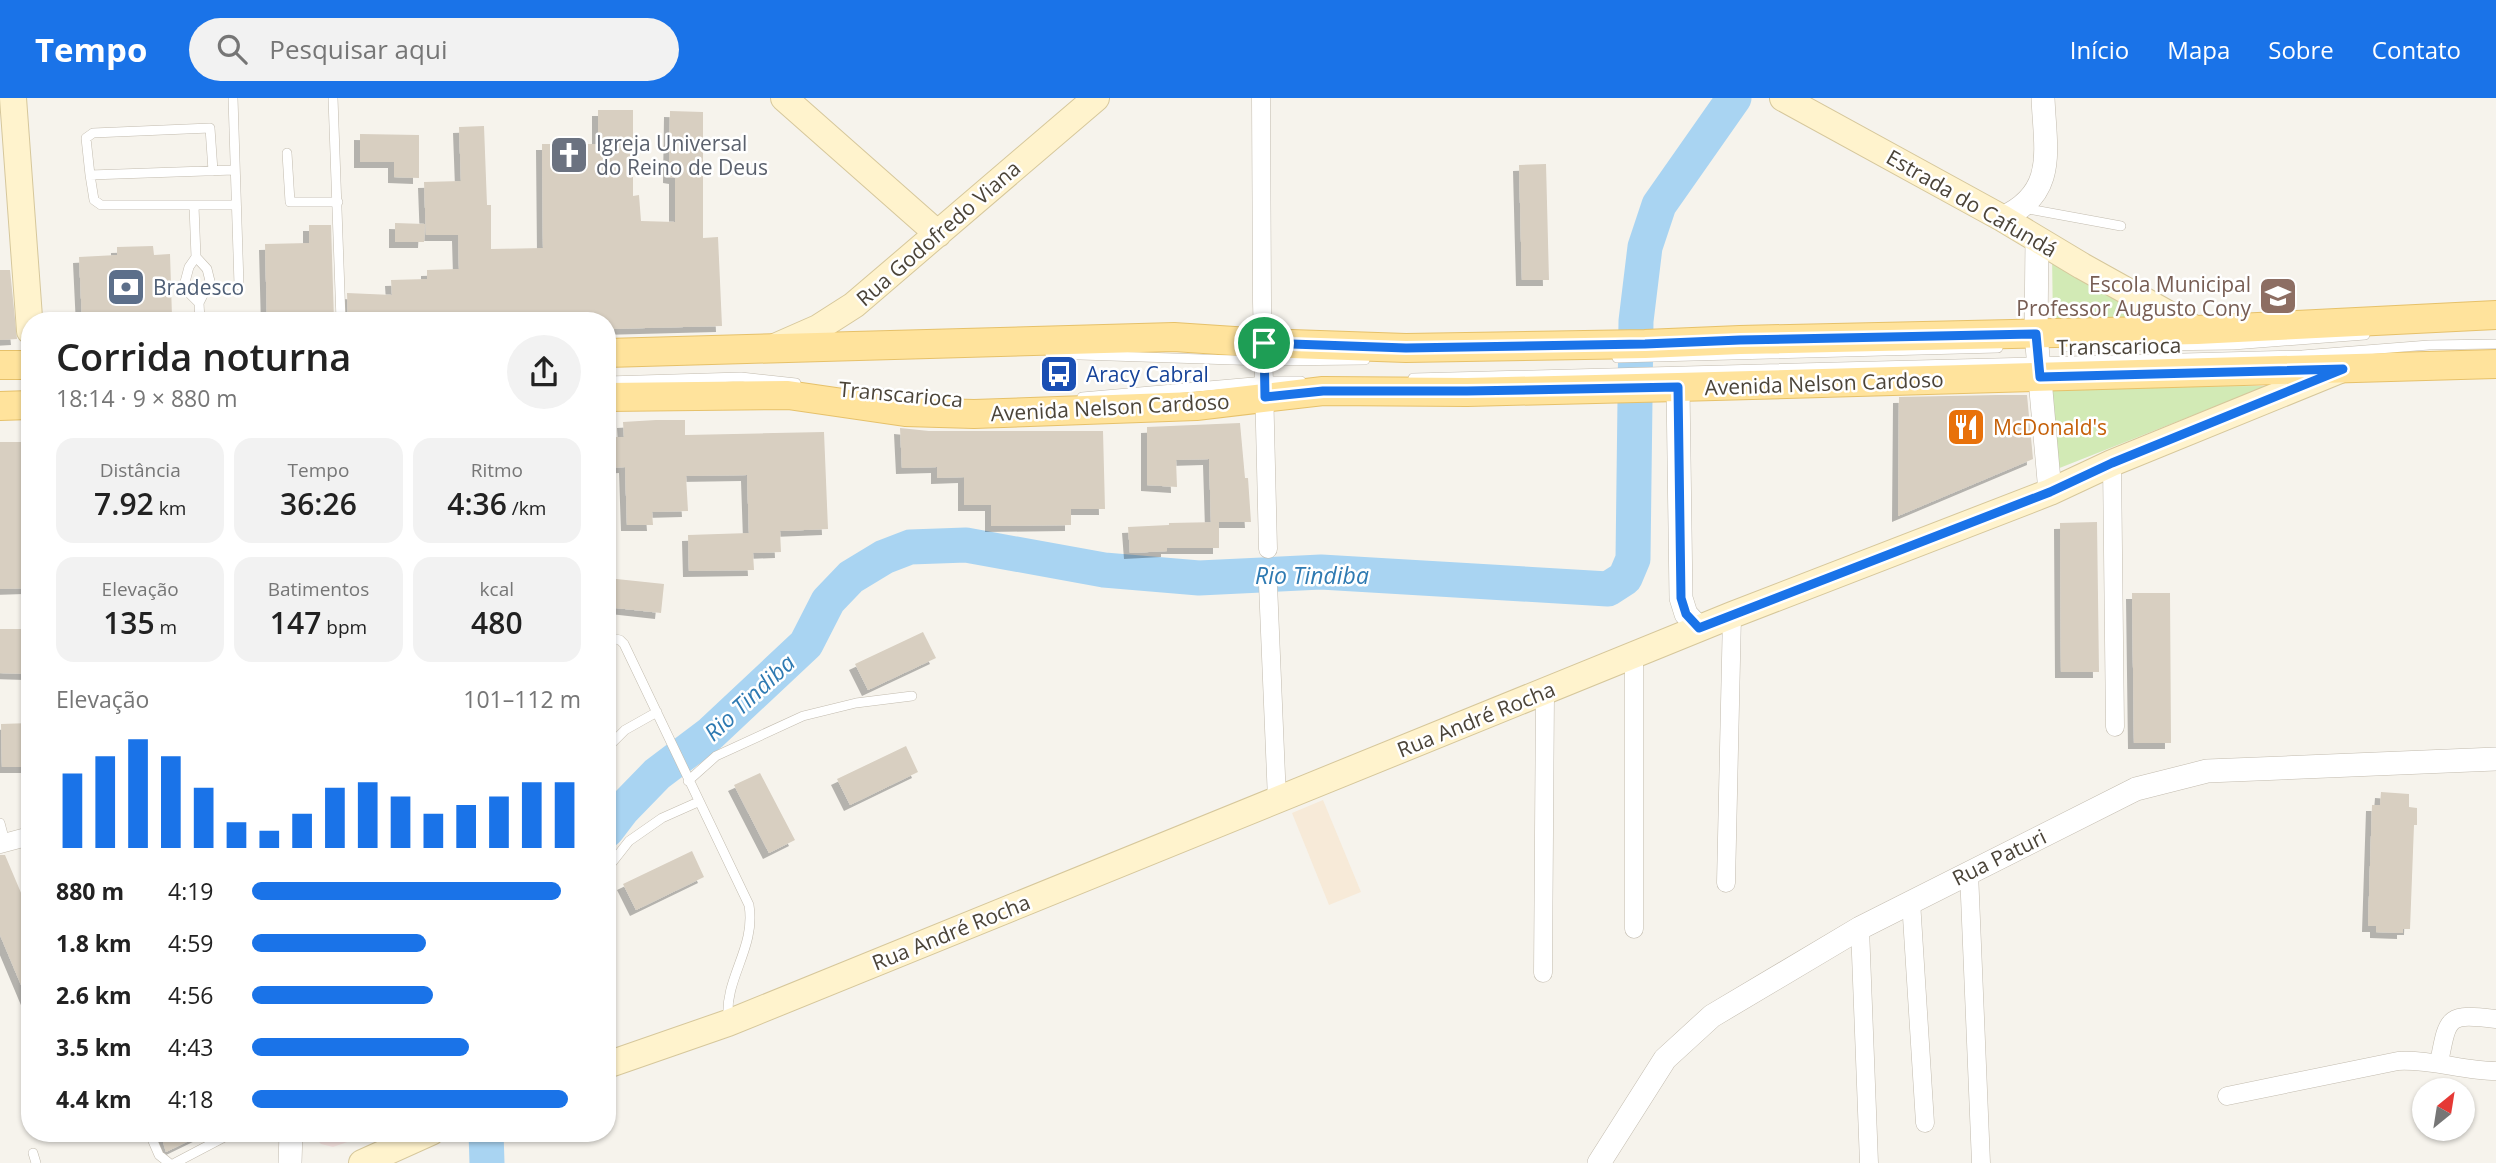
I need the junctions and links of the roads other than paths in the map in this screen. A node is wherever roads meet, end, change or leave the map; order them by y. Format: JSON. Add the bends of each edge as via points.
{"nodes":[{"id":1,"x":13,"y":98,"type":"edge"},
{"id":2,"x":233,"y":98,"type":"edge"},
{"id":3,"x":333,"y":98,"type":"edge"},
{"id":4,"x":784,"y":98,"type":"edge"},
{"id":5,"x":1096,"y":98,"type":"edge"},
{"id":6,"x":1261,"y":98,"type":"edge"},
{"id":7,"x":1783,"y":98,"type":"edge"},
{"id":8,"x":2043,"y":98,"type":"edge"},
{"id":9,"x":287,"y":153,"type":"dead end"},
{"id":10,"x":234,"y":170,"type":"junction"},
{"id":11,"x":213,"y":171,"type":"junction"},
{"id":12,"x":90,"y":174,"type":"junction"},
{"id":13,"x":338,"y":202,"type":"junction"},
{"id":14,"x":236,"y":205,"type":"junction"},
{"id":15,"x":194,"y":206,"type":"junction"},
{"id":16,"x":2012,"y":213,"type":"junction"},
{"id":17,"x":2121,"y":226,"type":"dead end"},
{"id":18,"x":938,"y":234,"type":"junction"},
{"id":19,"x":2037,"y":240,"type":"junction"},
{"id":20,"x":196,"y":257,"type":"junction"},
{"id":21,"x":239,"y":285,"type":"dead end"},
{"id":22,"x":199,"y":303,"type":"junction"},
{"id":23,"x":29,"y":312,"type":"edge"},
{"id":24,"x":200,"y":312,"type":"edge"},
{"id":25,"x":341,"y":312,"type":"edge"},
{"id":26,"x":2493,"y":320,"type":"edge"},
{"id":27,"x":2422,"y":329,"type":"dead end"},
{"id":28,"x":2197,"y":330,"type":"junction"},
{"id":29,"x":2380,"y":333,"type":"dead end"},
{"id":30,"x":2496,"y":344,"type":"edge"},
{"id":31,"x":2010,"y":348,"type":"dead end"},
{"id":32,"x":769,"y":349,"type":"junction"},
{"id":33,"x":1264,"y":352,"type":"junction"},
{"id":34,"x":616,"y":353,"type":"edge"},
{"id":35,"x":2035,"y":353,"type":"junction"},
{"id":36,"x":1040,"y":354,"type":"dead end"},
{"id":37,"x":1376,"y":360,"type":"dead end"},
{"id":38,"x":2496,"y":364,"type":"edge"},
{"id":39,"x":0,"y":365,"type":"edge"},
{"id":40,"x":21,"y":365,"type":"edge"},
{"id":41,"x":1632,"y":365,"type":"junction"},
{"id":42,"x":2343,"y":369,"type":"junction"},
{"id":43,"x":1408,"y":378,"type":"dead end"},
{"id":44,"x":1316,"y":380,"type":"dead end"},
{"id":45,"x":616,"y":381,"type":"edge"},
{"id":46,"x":803,"y":383,"type":"dead end"},
{"id":47,"x":1678,"y":387,"type":"junction"},
{"id":48,"x":842,"y":389,"type":"dead end"},
{"id":49,"x":1265,"y":389,"type":"junction"},
{"id":50,"x":616,"y":397,"type":"edge"},
{"id":51,"x":1074,"y":397,"type":"dead end"},
{"id":52,"x":963,"y":401,"type":"dead end"},
{"id":53,"x":21,"y":405,"type":"edge"},
{"id":54,"x":0,"y":406,"type":"edge"},
{"id":55,"x":2112,"y":463,"type":"junction"},
{"id":56,"x":2050,"y":492,"type":"junction"},
{"id":57,"x":1268,"y":549,"type":"dead end"},
{"id":58,"x":1268,"y":584,"type":"dead end"},
{"id":59,"x":1732,"y":615,"type":"junction"},
{"id":60,"x":1699,"y":628,"type":"junction"},
{"id":61,"x":616,"y":639,"type":"edge"},
{"id":62,"x":1634,"y":655,"type":"junction"},
{"id":63,"x":1545,"y":692,"type":"junction"},
{"id":64,"x":912,"y":696,"type":"dead end"},
{"id":65,"x":657,"y":712,"type":"junction"},
{"id":66,"x":2115,"y":727,"type":"dead end"},
{"id":67,"x":616,"y":739,"type":"edge"},
{"id":68,"x":2496,"y":759,"type":"edge"},
{"id":69,"x":686,"y":777,"type":"junction"},
{"id":70,"x":1277,"y":800,"type":"junction"},
{"id":71,"x":698,"y":802,"type":"junction"},
{"id":72,"x":0,"y":823,"type":"edge"},
{"id":73,"x":21,"y":838,"type":"edge"},
{"id":74,"x":2,"y":843,"type":"edge"},
{"id":75,"x":616,"y":858,"type":"edge"},
{"id":76,"x":1969,"y":872,"type":"junction"},
{"id":77,"x":1726,"y":883,"type":"dead end"},
{"id":78,"x":1911,"y":901,"type":"junction"},
{"id":79,"x":1860,"y":928,"type":"junction"},
{"id":80,"x":1634,"y":929,"type":"dead end"},
{"id":81,"x":1543,"y":973,"type":"dead end"},
{"id":82,"x":2496,"y":1019,"type":"edge"},
{"id":83,"x":728,"y":1023,"type":"junction"},
{"id":84,"x":616,"y":1062,"type":"edge"},
{"id":85,"x":2439,"y":1063,"type":"junction"},
{"id":86,"x":2496,"y":1071,"type":"edge"},
{"id":87,"x":2227,"y":1097,"type":"dead end"},
{"id":88,"x":1925,"y":1123,"type":"dead end"},
{"id":89,"x":153,"y":1142,"type":"edge"},
{"id":90,"x":214,"y":1142,"type":"edge"},
{"id":91,"x":291,"y":1142,"type":"edge"},
{"id":92,"x":414,"y":1142,"type":"edge"},
{"id":93,"x":168,"y":1151,"type":"dead end"},
{"id":94,"x":33,"y":1153,"type":"dead end"},
{"id":95,"x":36,"y":1163,"type":"edge"},
{"id":96,"x":172,"y":1163,"type":"edge"},
{"id":97,"x":290,"y":1163,"type":"edge"},
{"id":98,"x":362,"y":1163,"type":"edge"},
{"id":99,"x":1600,"y":1163,"type":"edge"},
{"id":100,"x":1869,"y":1163,"type":"edge"},
{"id":101,"x":1981,"y":1163,"type":"edge"}],
"edges":[{"from":1,"to":23,"type":"main road"},
{"from":2,"to":10,"type":"lane"},
{"from":3,"to":13,"type":"lane"},
{"from":4,"to":18,"type":"main road"},
{"from":5,"to":18,"type":"main road","name":"Rua Godofredo Viana"},
{"from":6,"to":33,"type":"street"},
{"from":7,"to":16,"type":"main road","name":"Estrada do Cafundá"},
{"from":8,"to":16,"type":"street","via":[[2043,175],[2030,201]]},
{"from":9,"to":13,"type":"lane","via":[[290,202]]},
{"from":10,"to":11,"type":"lane"},
{"from":10,"to":14,"type":"lane"},
{"from":11,"to":12,"type":"lane"},
{"from":11,"to":12,"type":"lane","via":[[211,128],[89,134]]},
{"from":12,"to":15,"type":"lane","via":[[94,200],[101,205]]},
{"from":13,"to":25,"type":"lane"},
{"from":14,"to":15,"type":"lane"},
{"from":14,"to":21,"type":"lane"},
{"from":15,"to":20,"type":"lane"},
{"from":16,"to":17,"type":"lane"},
{"from":16,"to":19,"type":"main road","name":"Estrada do Cafundá"},
{"from":18,"to":32,"type":"main road","name":"Rua Godofredo Viana","via":[[842,314]]},
{"from":19,"to":28,"type":"main road","name":"Estrada do Cafundá"},
{"from":19,"to":35,"type":"street"},
{"from":20,"to":22,"type":"lane","via":[[210,281]]},
{"from":20,"to":22,"type":"lane","via":[[185,282]]},
{"from":22,"to":24,"type":"lane"},
{"from":26,"to":27,"type":"lane"},
{"from":26,"to":28,"type":"main road","name":"Avenida Nelson Cardoso"},
{"from":28,"to":35,"type":"main road","name":"Avenida Nelson Cardoso"},
{"from":29,"to":35,"type":"lane","name":"Transcarioca"},
{"from":30,"to":35,"type":"lane","name":"Transcarioca","via":[[2302,355]]},
{"from":31,"to":41,"type":"lane"},
{"from":32,"to":33,"type":"main road","name":"Avenida Nelson Cardoso","via":[[1161,337]]},
{"from":32,"to":34,"type":"main road","name":"Avenida Nelson Cardoso"},
{"from":33,"to":36,"type":"lane"},
{"from":33,"to":37,"type":"lane"},
{"from":33,"to":41,"type":"main road","name":"Avenida Nelson Cardoso","via":[[1406,348]]},
{"from":33,"to":49,"type":"street"},
{"from":35,"to":41,"type":"main road","name":"Avenida Nelson Cardoso","via":[[1740,340]]},
{"from":35,"to":42,"type":"main road","name":"Avenida Nelson Cardoso"},
{"from":35,"to":47,"type":"main road","name":"Avenida Nelson Cardoso"},
{"from":35,"to":56,"type":"street"},
{"from":38,"to":42,"type":"main road","name":"Avenida Nelson Cardoso"},
{"from":39,"to":40,"type":"main road"},
{"from":41,"to":43,"type":"lane"},
{"from":41,"to":47,"type":"main road","name":"Avenida Nelson Cardoso"},
{"from":41,"to":49,"type":"main road","name":"Avenida Nelson Cardoso","via":[[1467,391]]},
{"from":42,"to":55,"type":"main road","name":"Rua André Rocha"},
{"from":44,"to":49,"type":"lane"},
{"from":45,"to":46,"type":"lane","via":[[741,377]]},
{"from":47,"to":60,"type":"street","via":[[1681,598],[1686,614]]},
{"from":48,"to":52,"type":"lane","name":"Transcarioca"},
{"from":49,"to":50,"type":"main road","name":"Avenida Nelson Cardoso","via":[[1185,407],[974,414],[905,412],[788,395]]},
{"from":49,"to":51,"type":"lane"},
{"from":49,"to":57,"type":"street"},
{"from":53,"to":54,"type":"main road"},
{"from":55,"to":56,"type":"main road","name":"Rua André Rocha"},
{"from":55,"to":66,"type":"street"},
{"from":56,"to":59,"type":"main road","name":"Rua André Rocha"},
{"from":58,"to":70,"type":"street"},
{"from":59,"to":60,"type":"main road","name":"Rua André Rocha"},
{"from":59,"to":77,"type":"street"},
{"from":60,"to":62,"type":"main road","name":"Rua André Rocha"},
{"from":61,"to":65,"type":"lane","via":[[624,644]]},
{"from":62,"to":63,"type":"main road","name":"Rua André Rocha"},
{"from":62,"to":80,"type":"street"},
{"from":63,"to":70,"type":"main road","name":"Rua André Rocha"},
{"from":63,"to":81,"type":"street"},
{"from":64,"to":69,"type":"lane","via":[[803,716],[716,756]]},
{"from":65,"to":67,"type":"lane"},
{"from":65,"to":69,"type":"lane"},
{"from":68,"to":76,"type":"street","name":"Rua Paturi","via":[[2207,771],[2136,789]]},
{"from":69,"to":71,"type":"lane"},
{"from":70,"to":83,"type":"main road","name":"Rua André Rocha"},
{"from":71,"to":75,"type":"lane","via":[[662,818],[629,841]]},
{"from":71,"to":83,"type":"lane","via":[[749,905],[751,922],[728,996]]},
{"from":72,"to":74,"type":"lane"},
{"from":73,"to":74,"type":"street"},
{"from":76,"to":78,"type":"street","name":"Rua Paturi"},
{"from":76,"to":101,"type":"street"},
{"from":78,"to":79,"type":"street","name":"Rua Paturi"},
{"from":78,"to":88,"type":"street"},
{"from":79,"to":99,"type":"street","name":"Rua Paturi","via":[[1712,1016],[1665,1059]]},
{"from":79,"to":100,"type":"street"},
{"from":82,"to":85,"type":"street","via":[[2455,1018],[2445,1033]]},
{"from":83,"to":84,"type":"main road","name":"Rua André Rocha"},
{"from":85,"to":86,"type":"street"},
{"from":85,"to":87,"type":"street","via":[[2398,1061]]},
{"from":89,"to":96,"type":"lane","via":[[159,1155]]},
{"from":90,"to":96,"type":"lane"},
{"from":91,"to":97,"type":"street"},
{"from":92,"to":98,"type":"main road"},
{"from":93,"to":96,"type":"lane"},
{"from":94,"to":95,"type":"lane"}]}
